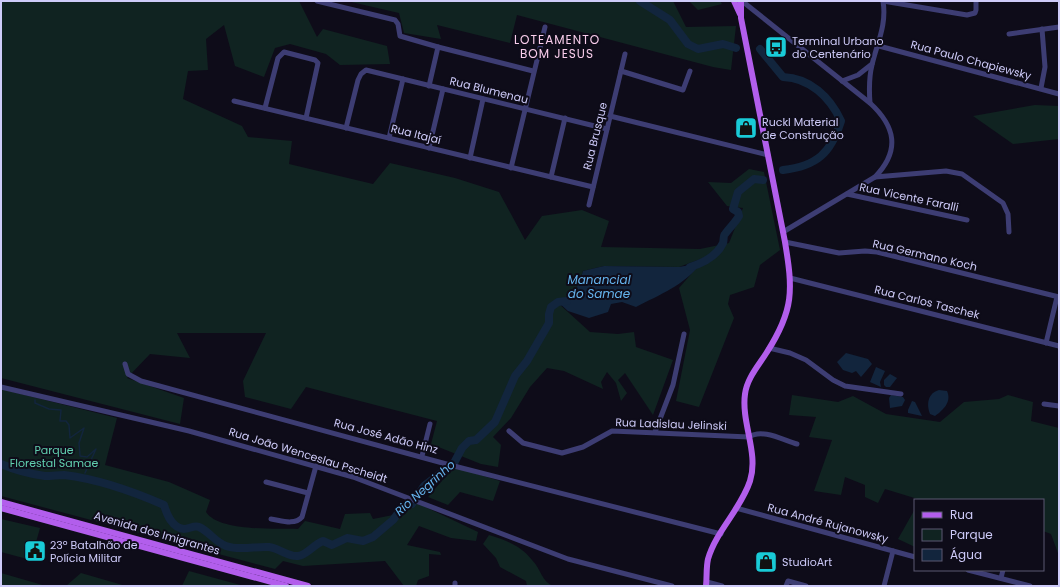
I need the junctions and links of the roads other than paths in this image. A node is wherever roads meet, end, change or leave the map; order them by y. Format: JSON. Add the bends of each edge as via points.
{"nodes":[{"id":1,"x":317,"y":1,"type":"edge"},
{"id":2,"x":734,"y":1,"type":"edge"},
{"id":3,"x":741,"y":1,"type":"edge"},
{"id":4,"x":883,"y":1,"type":"edge"},
{"id":5,"x":976,"y":1,"type":"edge"},
{"id":6,"x":741,"y":18,"type":"junction"},
{"id":7,"x":545,"y":26,"type":"dead end"},
{"id":8,"x":1059,"y":26,"type":"edge"},
{"id":9,"x":1042,"y":29,"type":"junction"},
{"id":10,"x":1009,"y":34,"type":"dead end"},
{"id":11,"x":879,"y":46,"type":"junction"},
{"id":12,"x":438,"y":47,"type":"junction"},
{"id":13,"x":625,"y":54,"type":"dead end"},
{"id":14,"x":872,"y":64,"type":"junction"},
{"id":15,"x":533,"y":71,"type":"junction"},
{"id":16,"x":621,"y":71,"type":"junction"},
{"id":17,"x":690,"y":71,"type":"dead end"},
{"id":18,"x":403,"y":79,"type":"junction"},
{"id":19,"x":842,"y":82,"type":"junction"},
{"id":20,"x":429,"y":86,"type":"junction"},
{"id":21,"x":1041,"y":88,"type":"junction"},
{"id":22,"x":443,"y":89,"type":"junction"},
{"id":23,"x":1059,"y":94,"type":"edge"},
{"id":24,"x":483,"y":99,"type":"junction"},
{"id":25,"x":234,"y":101,"type":"dead end"},
{"id":26,"x":870,"y":102,"type":"junction"},
{"id":27,"x":265,"y":108,"type":"junction"},
{"id":28,"x":524,"y":109,"type":"junction"},
{"id":29,"x":610,"y":116,"type":"junction"},
{"id":30,"x":306,"y":118,"type":"junction"},
{"id":31,"x":564,"y":118,"type":"junction"},
{"id":32,"x":346,"y":128,"type":"junction"},
{"id":33,"x":607,"y":129,"type":"junction"},
{"id":34,"x":388,"y":138,"type":"junction"},
{"id":35,"x":429,"y":148,"type":"junction"},
{"id":36,"x":768,"y":155,"type":"junction"},
{"id":37,"x":470,"y":158,"type":"junction"},
{"id":38,"x":511,"y":168,"type":"junction"},
{"id":39,"x":550,"y":177,"type":"junction"},
{"id":40,"x":875,"y":177,"type":"junction"},
{"id":41,"x":593,"y":187,"type":"junction"},
{"id":42,"x":847,"y":194,"type":"junction"},
{"id":43,"x":589,"y":204,"type":"dead end"},
{"id":44,"x":967,"y":220,"type":"dead end"},
{"id":45,"x":783,"y":232,"type":"junction"},
{"id":46,"x":1009,"y":232,"type":"dead end"},
{"id":47,"x":785,"y":242,"type":"junction"},
{"id":48,"x":790,"y":278,"type":"junction"},
{"id":49,"x":1058,"y":297,"type":"edge"},
{"id":50,"x":684,"y":334,"type":"dead end"},
{"id":51,"x":1046,"y":343,"type":"junction"},
{"id":52,"x":1059,"y":346,"type":"edge"},
{"id":53,"x":769,"y":348,"type":"junction"},
{"id":54,"x":125,"y":364,"type":"dead end"},
{"id":55,"x":1,"y":387,"type":"edge"},
{"id":56,"x":901,"y":394,"type":"dead end"},
{"id":57,"x":1044,"y":404,"type":"dead end"},
{"id":58,"x":1059,"y":406,"type":"edge"},
{"id":59,"x":430,"y":424,"type":"dead end"},
{"id":60,"x":509,"y":431,"type":"dead end"},
{"id":61,"x":655,"y":432,"type":"junction"},
{"id":62,"x":748,"y":436,"type":"junction"},
{"id":63,"x":797,"y":444,"type":"dead end"},
{"id":64,"x":422,"y":456,"type":"junction"},
{"id":65,"x":316,"y":466,"type":"junction"},
{"id":66,"x":266,"y":482,"type":"dead end"},
{"id":67,"x":308,"y":493,"type":"junction"},
{"id":68,"x":1,"y":502,"type":"edge"},
{"id":69,"x":1,"y":508,"type":"edge"},
{"id":70,"x":736,"y":508,"type":"junction"},
{"id":71,"x":53,"y":516,"type":"junction"},
{"id":72,"x":270,"y":519,"type":"dead end"},
{"id":73,"x":44,"y":520,"type":"junction"},
{"id":74,"x":75,"y":524,"type":"junction"},
{"id":75,"x":720,"y":534,"type":"junction"},
{"id":76,"x":893,"y":551,"type":"junction"},
{"id":77,"x":914,"y":557,"type":"edge"},
{"id":78,"x":972,"y":571,"type":"edge"},
{"id":79,"x":1003,"y":571,"type":"edge"},
{"id":80,"x":1001,"y":578,"type":"junction"},
{"id":81,"x":274,"y":580,"type":"junction"},
{"id":82,"x":707,"y":584,"type":"edge"},
{"id":83,"x":286,"y":586,"type":"edge"},
{"id":84,"x":308,"y":586,"type":"edge"},
{"id":85,"x":672,"y":586,"type":"edge"},
{"id":86,"x":722,"y":586,"type":"edge"},
{"id":87,"x":786,"y":586,"type":"edge"},
{"id":88,"x":806,"y":586,"type":"edge"},
{"id":89,"x":884,"y":586,"type":"edge"},
{"id":90,"x":1030,"y":586,"type":"edge"}],
"edges":[{"from":1,"to":12,"type":"street","via":[[395,20],[400,36]]},
{"from":2,"to":6,"type":"main road"},
{"from":3,"to":6,"type":"main road"},
{"from":3,"to":19,"type":"street"},
{"from":4,"to":5,"type":"street","via":[[967,15],[976,10]]},
{"from":4,"to":11,"type":"street"},
{"from":6,"to":36,"type":"main road"},
{"from":7,"to":15,"type":"street"},
{"from":8,"to":9,"type":"street"},
{"from":9,"to":10,"type":"street"},
{"from":9,"to":21,"type":"street","via":[[1045,67]]},
{"from":11,"to":14,"type":"street"},
{"from":11,"to":21,"type":"street","name":"Rua Paulo Chapiewsky"},
{"from":12,"to":15,"type":"street"},
{"from":12,"to":20,"type":"street"},
{"from":13,"to":16,"type":"street","name":"Rua Brusque"},
{"from":14,"to":19,"type":"street","via":[[858,75]]},
{"from":14,"to":26,"type":"street"},
{"from":15,"to":28,"type":"street"},
{"from":16,"to":17,"type":"street","via":[[683,90]]},
{"from":16,"to":29,"type":"street","name":"Rua Brusque"},
{"from":18,"to":20,"type":"street","name":"Rua Blumenau"},
{"from":18,"to":32,"type":"street","name":"Rua Blumenau","via":[[366,70],[358,80]]},
{"from":18,"to":34,"type":"street"},
{"from":19,"to":26,"type":"street"},
{"from":20,"to":22,"type":"street","name":"Rua Blumenau"},
{"from":21,"to":23,"type":"street","name":"Rua Paulo Chapiewsky"},
{"from":22,"to":24,"type":"street","name":"Rua Blumenau"},
{"from":22,"to":35,"type":"street"},
{"from":24,"to":28,"type":"street","name":"Rua Blumenau"},
{"from":24,"to":37,"type":"street"},
{"from":25,"to":27,"type":"street","name":"Rua Itajaí"},
{"from":26,"to":40,"type":"street","via":[[887,122],[892,140],[889,159]]},
{"from":27,"to":30,"type":"street","name":"Rua Itajaí"},
{"from":27,"to":30,"type":"street","via":[[280,54],[284,52],[318,63]]},
{"from":28,"to":31,"type":"street","name":"Rua Blumenau"},
{"from":28,"to":38,"type":"street"},
{"from":29,"to":33,"type":"street","name":"Rua Brusque"},
{"from":29,"to":36,"type":"street"},
{"from":30,"to":32,"type":"street","name":"Rua Itajaí"},
{"from":31,"to":33,"type":"street","name":"Rua Blumenau"},
{"from":31,"to":39,"type":"street"},
{"from":32,"to":34,"type":"street","name":"Rua Itajaí"},
{"from":33,"to":41,"type":"street","name":"Rua Brusque"},
{"from":34,"to":35,"type":"street","name":"Rua Itajaí"},
{"from":35,"to":37,"type":"street","name":"Rua Itajaí"},
{"from":36,"to":45,"type":"main road"},
{"from":37,"to":38,"type":"street","name":"Rua Itajaí"},
{"from":38,"to":39,"type":"street","name":"Rua Itajaí"},
{"from":39,"to":41,"type":"street","name":"Rua Itajaí"},
{"from":40,"to":42,"type":"street"},
{"from":40,"to":46,"type":"street","via":[[946,171],[962,174],[1003,203],[1008,214]]},
{"from":41,"to":43,"type":"street","name":"Rua Brusque"},
{"from":42,"to":44,"type":"street","name":"Rua Vicente Faralli"},
{"from":42,"to":45,"type":"street"},
{"from":45,"to":47,"type":"main road"},
{"from":47,"to":48,"type":"main road"},
{"from":47,"to":49,"type":"street","name":"Rua Germano Koch","via":[[839,253],[877,252]]},
{"from":48,"to":51,"type":"street","name":"Rua Carlos Taschek"},
{"from":48,"to":53,"type":"main road","via":[[787,314]]},
{"from":49,"to":51,"type":"street"},
{"from":50,"to":61,"type":"street","via":[[677,372]]},
{"from":51,"to":52,"type":"street","name":"Rua Carlos Taschek"},
{"from":53,"to":56,"type":"street","via":[[784,350],[806,360],[845,386]]},
{"from":53,"to":62,"type":"main road","via":[[751,377],[745,394]]},
{"from":54,"to":64,"type":"street","name":"Rua José Adão Hinz","via":[[128,374],[141,381]]},
{"from":55,"to":65,"type":"street","name":"Rua João Wenceslau Pscheidt","via":[[190,431]]},
{"from":57,"to":58,"type":"street"},
{"from":59,"to":64,"type":"street"},
{"from":60,"to":61,"type":"street","name":"Rua Ladislau Jelinski","via":[[523,443],[562,454],[584,447],[612,431]]},
{"from":61,"to":62,"type":"street","name":"Rua Ladislau Jelinski"},
{"from":62,"to":63,"type":"street","name":"Rua Ladislau Jelinski","via":[[762,434]]},
{"from":62,"to":70,"type":"main road","via":[[752,475],[748,488]]},
{"from":64,"to":75,"type":"street","name":"Rua José Adão Hinz"},
{"from":65,"to":67,"type":"street"},
{"from":65,"to":85,"type":"street","name":"Rua João Wenceslau Pscheidt","via":[[412,498],[568,559]]},
{"from":66,"to":67,"type":"street"},
{"from":67,"to":72,"type":"street","via":[[299,521]]},
{"from":68,"to":71,"type":"main road","name":"Avenida dos Imigrantes"},
{"from":69,"to":73,"type":"main road","name":"Avenida dos Imigrantes"},
{"from":70,"to":75,"type":"main road"},
{"from":70,"to":76,"type":"street","name":"Rua André Rujanowsky"},
{"from":71,"to":73,"type":"main road","via":[[46,516]]},
{"from":71,"to":74,"type":"main road","name":"Avenida dos Imigrantes"},
{"from":73,"to":74,"type":"main road","name":"Avenida dos Imigrantes"},
{"from":74,"to":81,"type":"main road","name":"Avenida dos Imigrantes"},
{"from":75,"to":82,"type":"main road","via":[[708,559]]},
{"from":76,"to":77,"type":"street","name":"Rua André Rujanowsky"},
{"from":76,"to":89,"type":"street"},
{"from":78,"to":80,"type":"street"},
{"from":79,"to":80,"type":"street"},
{"from":80,"to":90,"type":"street"},
{"from":81,"to":83,"type":"main road","name":"Avenida dos Imigrantes"},
{"from":81,"to":84,"type":"main road","name":"Avenida dos Imigrantes"},
{"from":82,"to":86,"type":"street"},
{"from":87,"to":88,"type":"street","via":[[788,581]]}]}
